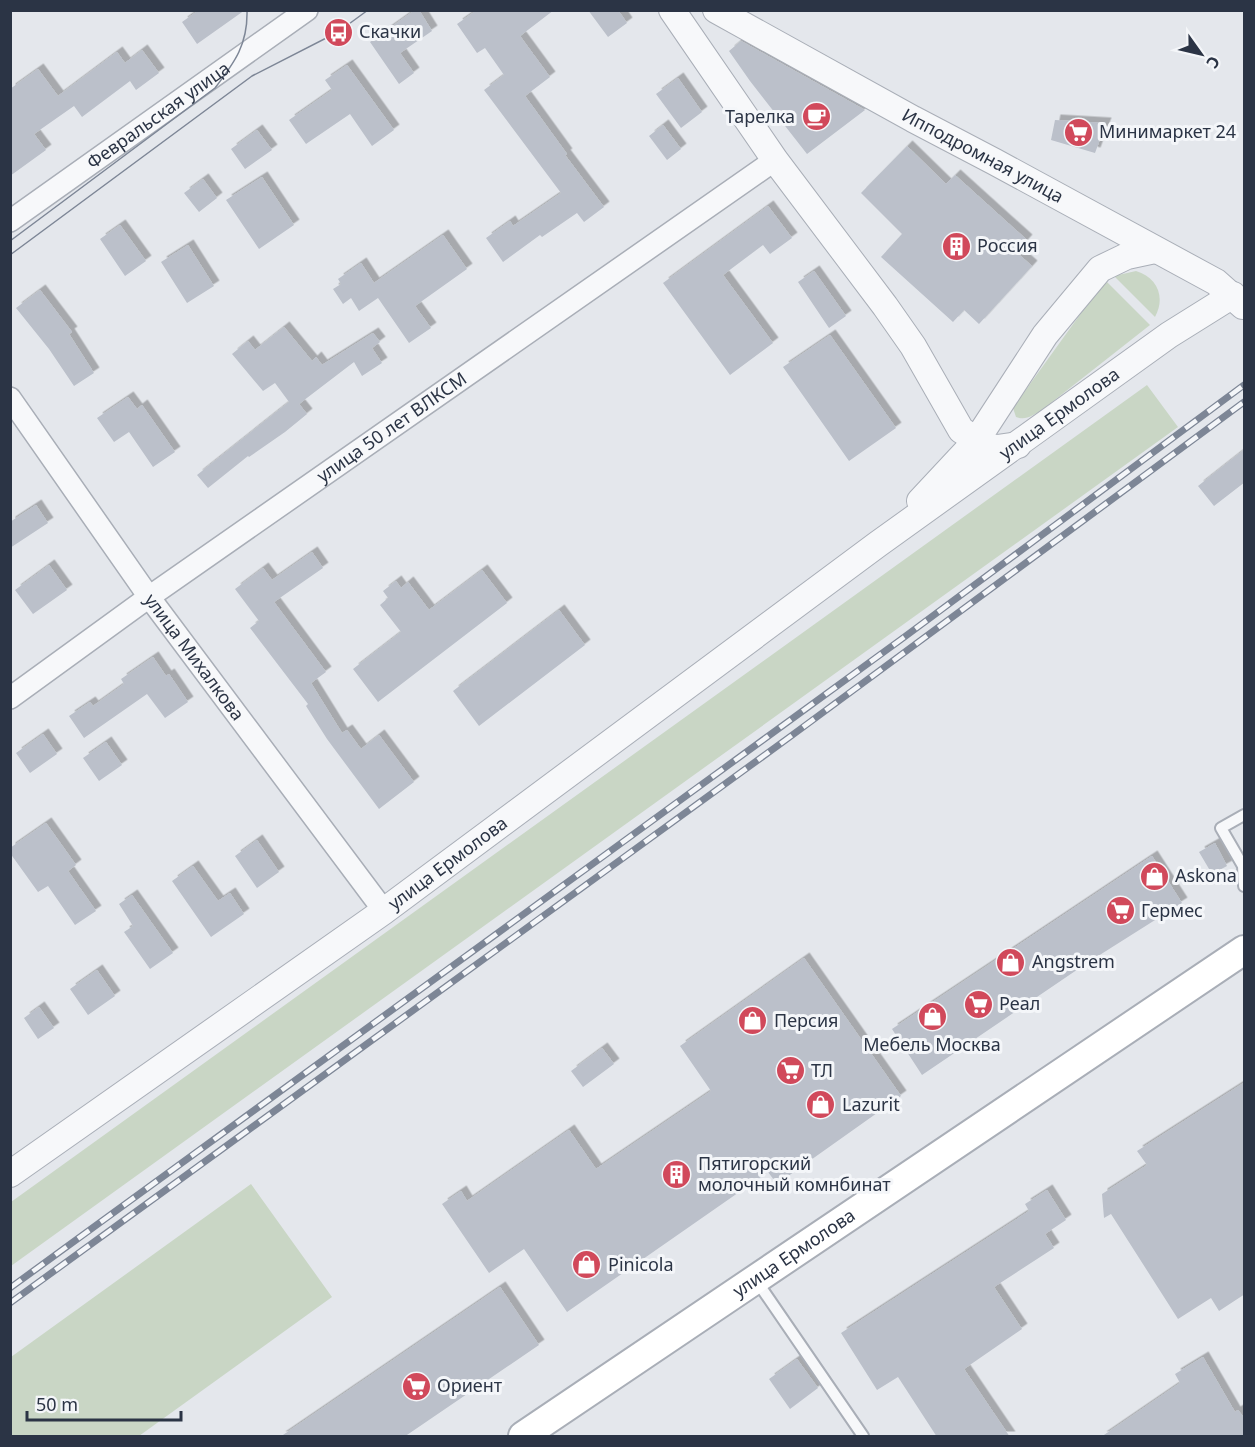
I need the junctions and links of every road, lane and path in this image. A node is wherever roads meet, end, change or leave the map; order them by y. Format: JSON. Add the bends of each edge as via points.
{"nodes":[{"id":1,"x":307,"y":10,"type":"edge"},
{"id":2,"x":672,"y":10,"type":"edge"},
{"id":3,"x":716,"y":10,"type":"edge"},
{"id":4,"x":775,"y":160,"type":"junction"},
{"id":5,"x":10,"y":221,"type":"edge"},
{"id":6,"x":1155,"y":250,"type":"junction"},
{"id":7,"x":1241,"y":297,"type":"edge"},
{"id":8,"x":10,"y":398,"type":"edge"},
{"id":9,"x":976,"y":441,"type":"junction"},
{"id":10,"x":1018,"y":445,"type":"junction"},
{"id":11,"x":878,"y":544,"type":"junction"},
{"id":12,"x":149,"y":597,"type":"junction"},
{"id":13,"x":10,"y":698,"type":"edge"},
{"id":14,"x":1245,"y":815,"type":"edge"},
{"id":15,"x":1244,"y":865,"type":"edge"},
{"id":16,"x":1245,"y":886,"type":"edge"},
{"id":17,"x":384,"y":912,"type":"junction"},
{"id":18,"x":1245,"y":950,"type":"edge"},
{"id":19,"x":10,"y":1174,"type":"edge"},
{"id":20,"x":756,"y":1280,"type":"junction"},
{"id":21,"x":523,"y":1437,"type":"edge"},
{"id":22,"x":863,"y":1437,"type":"edge"}],
"edges":[{"from":1,"to":5,"type":"street","name":"Февральская улица"},
{"from":2,"to":4,"type":"street"},
{"from":3,"to":6,"type":"street","name":"Ипподромная улица"},
{"from":4,"to":9,"type":"street","via":[[913,346],[961,430]]},
{"from":4,"to":12,"type":"street","name":"улица 50 лет ВЛКСМ"},
{"from":6,"to":7,"type":"street","name":"Ипподромная улица"},
{"from":6,"to":9,"type":"street","name":"улица Ермолова","via":[[1127,256],[1100,269],[1045,335]]},
{"from":7,"to":10,"type":"street","name":"улица Ермолова","via":[[1169,335]]},
{"from":8,"to":12,"type":"street","name":"улица Михалкова"},
{"from":9,"to":10,"type":"street","via":[[987,447]]},
{"from":9,"to":11,"type":"street","name":"улица Ермолова"},
{"from":10,"to":11,"type":"street","name":"улица Ермолова"},
{"from":11,"to":17,"type":"street","name":"улица Ермолова"},
{"from":12,"to":13,"type":"street","name":"улица 50 лет ВЛКСМ"},
{"from":12,"to":17,"type":"street","name":"улица Михалкова"},
{"from":14,"to":15,"type":"lane","via":[[1221,828]]},
{"from":15,"to":16,"type":"lane"},
{"from":17,"to":19,"type":"street","name":"улица Ермолова"},
{"from":18,"to":20,"type":"main road","name":"улица Ермолова"},
{"from":20,"to":21,"type":"main road","name":"улица Ермолова"},
{"from":20,"to":22,"type":"lane"}]}
